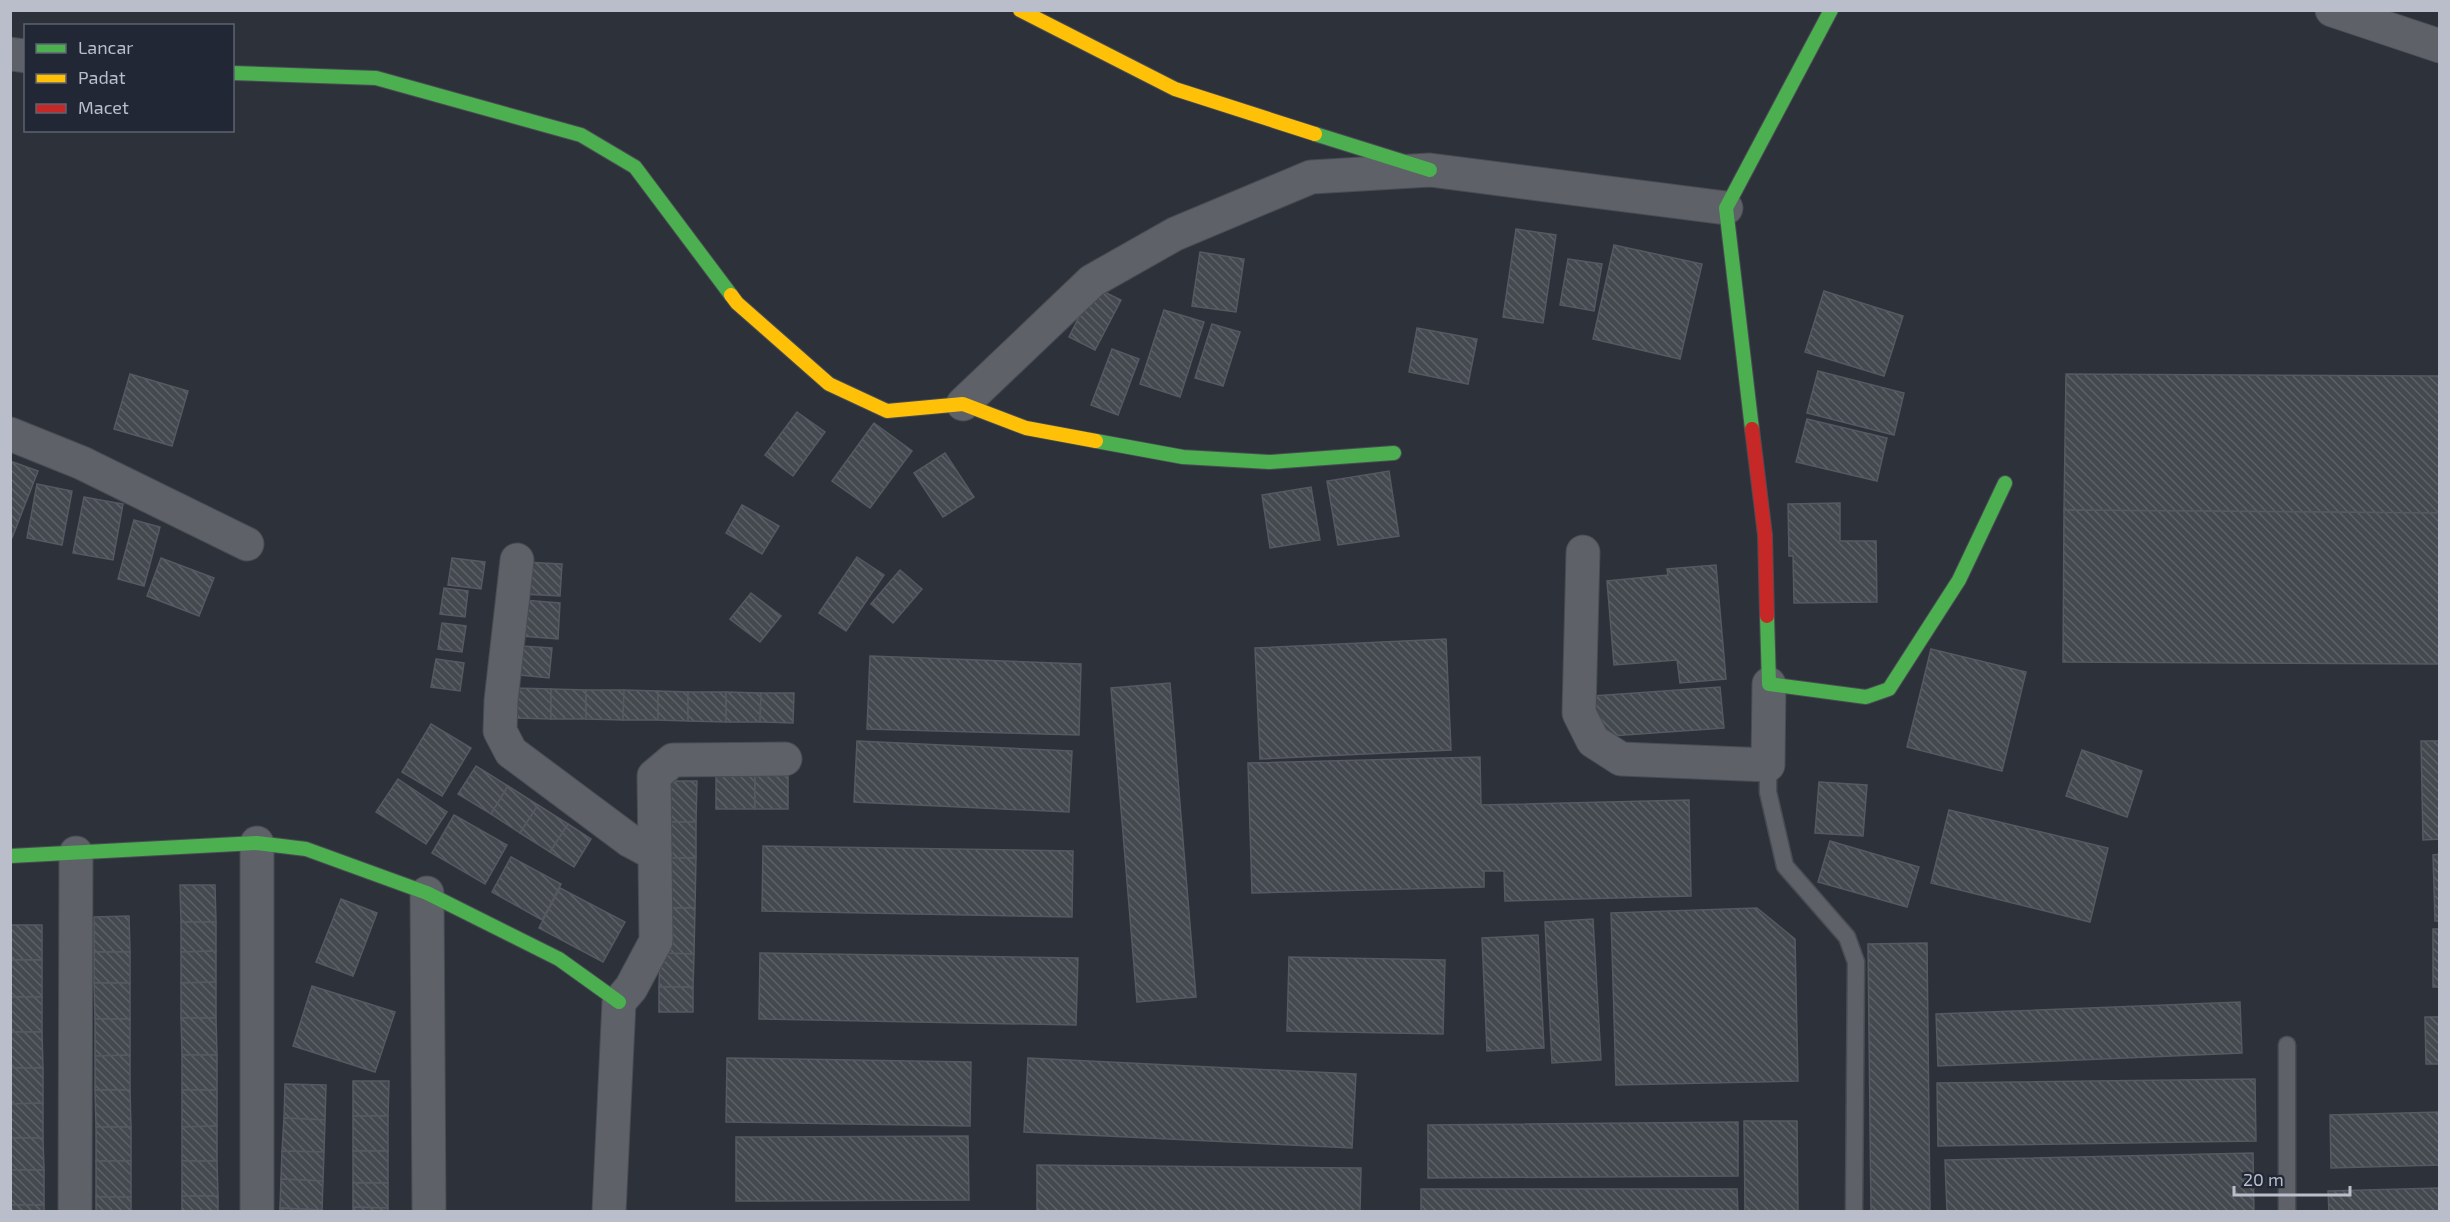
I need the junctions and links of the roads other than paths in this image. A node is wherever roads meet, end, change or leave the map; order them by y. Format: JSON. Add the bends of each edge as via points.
{"nodes":[{"id":1,"x":1020,"y":10,"type":"edge"},
{"id":2,"x":1831,"y":10,"type":"edge"},
{"id":3,"x":2332,"y":10,"type":"edge"},
{"id":4,"x":2439,"y":46,"type":"edge"},
{"id":5,"x":234,"y":73,"type":"edge"},
{"id":6,"x":1430,"y":170,"type":"junction"},
{"id":7,"x":1726,"y":208,"type":"junction"},
{"id":8,"x":963,"y":404,"type":"junction"},
{"id":9,"x":10,"y":434,"type":"edge"},
{"id":10,"x":1394,"y":453,"type":"dead end"},
{"id":11,"x":2005,"y":483,"type":"dead end"},
{"id":12,"x":248,"y":544,"type":"dead end"},
{"id":13,"x":1582,"y":552,"type":"dead end"},
{"id":14,"x":517,"y":560,"type":"dead end"},
{"id":15,"x":1769,"y":684,"type":"junction"},
{"id":16,"x":785,"y":759,"type":"dead end"},
{"id":17,"x":1768,"y":765,"type":"junction"},
{"id":18,"x":257,"y":843,"type":"junction"},
{"id":19,"x":76,"y":853,"type":"junction"},
{"id":20,"x":655,"y":854,"type":"junction"},
{"id":21,"x":10,"y":856,"type":"edge"},
{"id":22,"x":427,"y":893,"type":"junction"},
{"id":23,"x":619,"y":1002,"type":"junction"},
{"id":24,"x":2287,"y":1045,"type":"dead end"},
{"id":25,"x":75,"y":1212,"type":"edge"},
{"id":26,"x":257,"y":1212,"type":"edge"},
{"id":27,"x":429,"y":1212,"type":"edge"},
{"id":28,"x":609,"y":1212,"type":"edge"},
{"id":29,"x":1854,"y":1212,"type":"edge"},
{"id":30,"x":2287,"y":1212,"type":"edge"}],
"edges":[{"from":1,"to":6,"type":"street","via":[[1175,89]]},
{"from":2,"to":7,"type":"street"},
{"from":3,"to":4,"type":"street"},
{"from":5,"to":8,"type":"street","via":[[376,78],[581,135],[635,167],[737,303],[830,384],[887,411]]},
{"from":6,"to":7,"type":"street"},
{"from":6,"to":8,"type":"street","via":[[1311,177],[1175,234],[1092,281]]},
{"from":7,"to":15,"type":"street","via":[[1765,535]]},
{"from":8,"to":10,"type":"street","via":[[1026,428],[1183,458],[1269,462]]},
{"from":9,"to":12,"type":"street","via":[[82,463]]},
{"from":11,"to":15,"type":"street","via":[[1959,580],[1889,689],[1866,697]]},
{"from":13,"to":17,"type":"street","via":[[1579,713],[1593,741],[1621,759]]},
{"from":14,"to":20,"type":"street","via":[[500,731],[511,752],[629,840]]},
{"from":15,"to":17,"type":"street"},
{"from":16,"to":20,"type":"street","via":[[673,760],[654,776]]},
{"from":17,"to":29,"type":"lane","via":[[1768,792],[1785,866],[1847,937],[1856,962]]},
{"from":18,"to":19,"type":"street"},
{"from":18,"to":22,"type":"street","via":[[306,849]]},
{"from":18,"to":26,"type":"street"},
{"from":19,"to":21,"type":"street"},
{"from":19,"to":25,"type":"street"},
{"from":20,"to":23,"type":"street","via":[[656,941]]},
{"from":22,"to":23,"type":"street","via":[[559,959]]},
{"from":22,"to":27,"type":"street"},
{"from":23,"to":28,"type":"street"},
{"from":24,"to":30,"type":"lane"}]}
